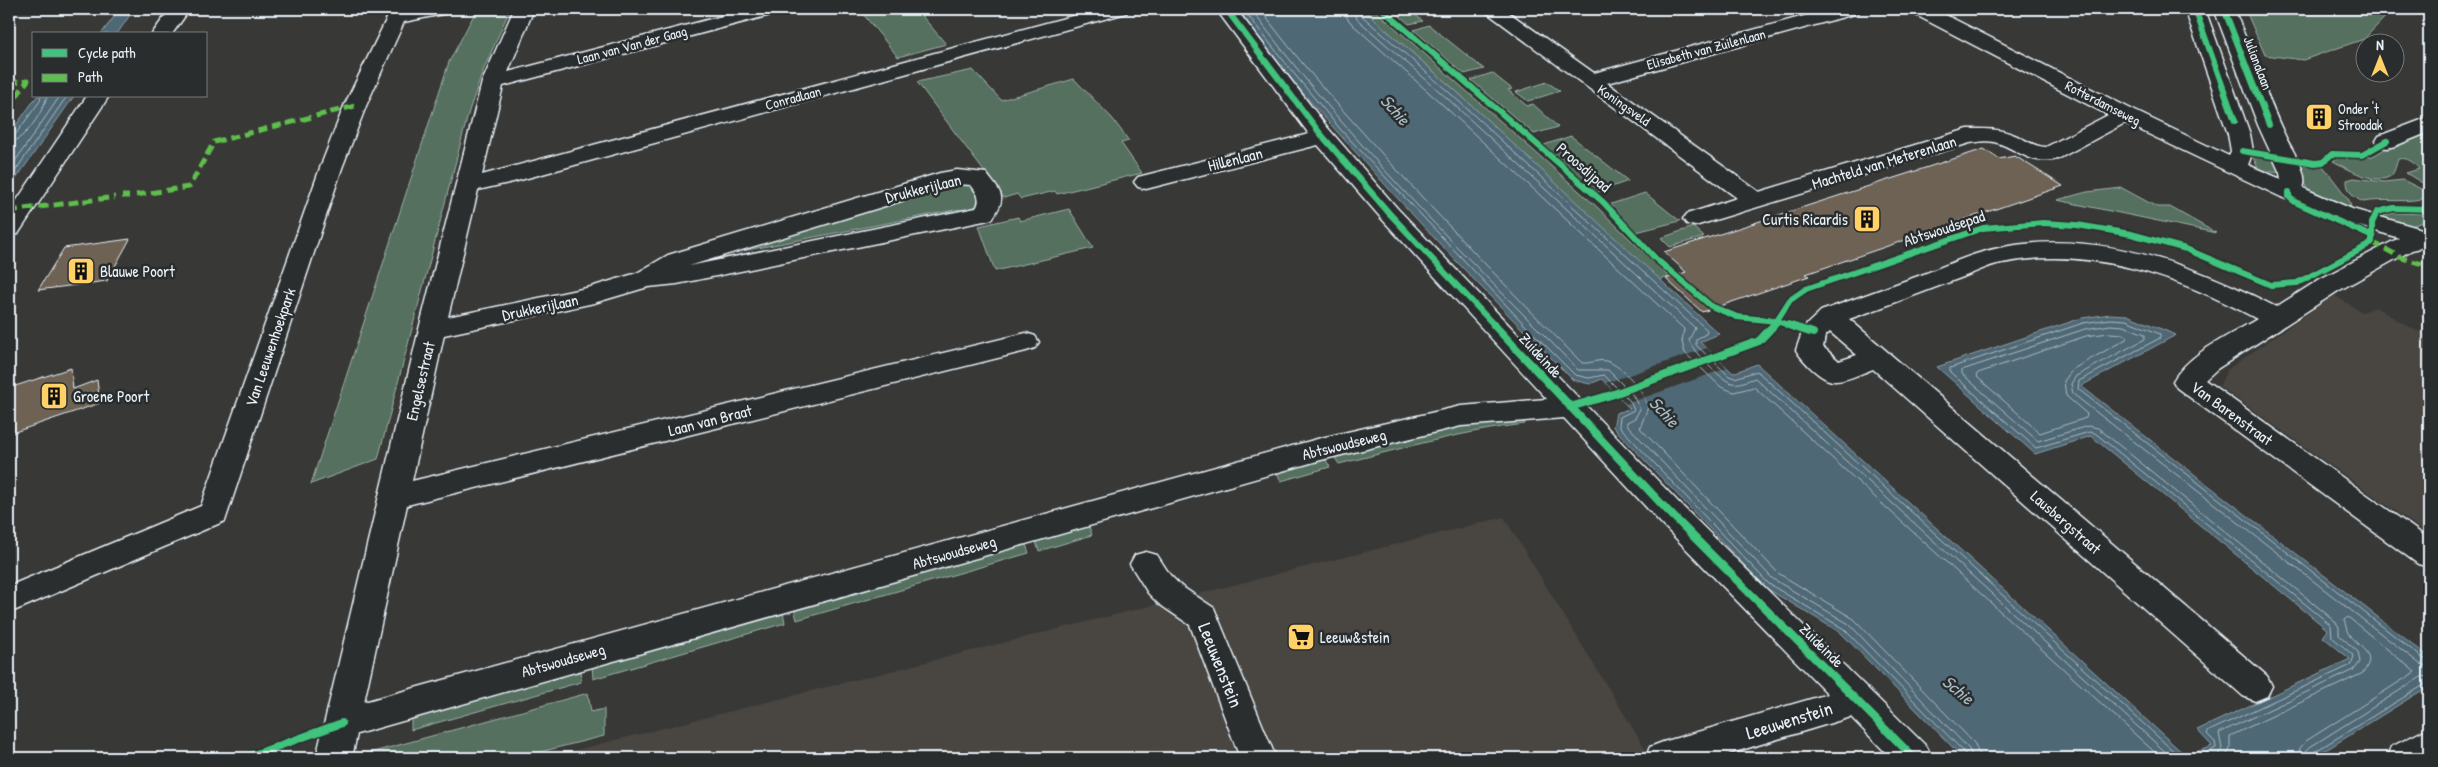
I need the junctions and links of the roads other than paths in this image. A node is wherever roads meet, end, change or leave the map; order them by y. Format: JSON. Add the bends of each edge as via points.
{"nodes":[{"id":1,"x":442,"y":9,"type":"edge"},
{"id":2,"x":524,"y":9,"type":"edge"},
{"id":3,"x":771,"y":9,"type":"edge"},
{"id":4,"x":1119,"y":9,"type":"edge"},
{"id":5,"x":1226,"y":9,"type":"edge"},
{"id":6,"x":1492,"y":9,"type":"edge"},
{"id":7,"x":1851,"y":9,"type":"edge"},
{"id":8,"x":1919,"y":9,"type":"edge"},
{"id":9,"x":2195,"y":9,"type":"edge"},
{"id":10,"x":2224,"y":9,"type":"edge"},
{"id":11,"x":176,"y":11,"type":"edge"},
{"id":12,"x":163,"y":32,"type":"edge"},
{"id":13,"x":1590,"y":81,"type":"junction"},
{"id":14,"x":493,"y":82,"type":"junction"},
{"id":15,"x":97,"y":98,"type":"edge"},
{"id":16,"x":2125,"y":115,"type":"junction"},
{"id":17,"x":2429,"y":124,"type":"edge"},
{"id":18,"x":1324,"y":137,"type":"junction"},
{"id":19,"x":2387,"y":141,"type":"dead end"},
{"id":20,"x":2236,"y":168,"type":"junction"},
{"id":21,"x":1146,"y":182,"type":"dead end"},
{"id":22,"x":468,"y":185,"type":"junction"},
{"id":23,"x":2289,"y":192,"type":"junction"},
{"id":24,"x":1756,"y":201,"type":"junction"},
{"id":25,"x":1694,"y":219,"type":"dead end"},
{"id":26,"x":9,"y":229,"type":"edge"},
{"id":27,"x":2426,"y":239,"type":"edge"},
{"id":28,"x":646,"y":279,"type":"junction"},
{"id":29,"x":1830,"y":317,"type":"junction"},
{"id":30,"x":2276,"y":318,"type":"junction"},
{"id":31,"x":432,"y":329,"type":"junction"},
{"id":32,"x":1026,"y":342,"type":"dead end"},
{"id":33,"x":1876,"y":359,"type":"junction"},
{"id":34,"x":1570,"y":407,"type":"junction"},
{"id":35,"x":394,"y":497,"type":"junction"},
{"id":36,"x":2429,"y":555,"type":"edge"},
{"id":37,"x":1146,"y":564,"type":"dead end"},
{"id":38,"x":9,"y":600,"type":"edge"},
{"id":39,"x":2255,"y":686,"type":"dead end"},
{"id":40,"x":1858,"y":700,"type":"junction"},
{"id":41,"x":342,"y":723,"type":"junction"},
{"id":42,"x":2429,"y":744,"type":"edge"},
{"id":43,"x":334,"y":758,"type":"edge"},
{"id":44,"x":1258,"y":758,"type":"edge"},
{"id":45,"x":1663,"y":758,"type":"edge"},
{"id":46,"x":1914,"y":758,"type":"edge"},
{"id":47,"x":2404,"y":758,"type":"edge"}],
"edges":[{"from":1,"to":38,"type":"street","name":"Van Leeuwenhoekpark","via":[[396,18],[355,106],[214,513]]},
{"from":2,"to":14,"type":"street","name":"Engelsestraat"},
{"from":3,"to":14,"type":"street","name":"Laan van Van der Gaag"},
{"from":4,"to":22,"type":"street","name":"Conradlaan"},
{"from":5,"to":18,"type":"street","name":"Zuideinde"},
{"from":6,"to":13,"type":"street","name":"Koningsveld"},
{"from":7,"to":13,"type":"street","name":"Elisabeth van Zuilenlaan"},
{"from":8,"to":16,"type":"street","name":"Rotterdamseweg"},
{"from":9,"to":20,"type":"street","via":[[2238,134],[2242,151]]},
{"from":10,"to":23,"type":"street","name":"Julianalaan","via":[[2268,126],[2292,173],[2293,183]]},
{"from":11,"to":12,"type":"street"},
{"from":13,"to":24,"type":"street","name":"Koningsveld"},
{"from":14,"to":22,"type":"street","name":"Engelsestraat"},
{"from":15,"to":26,"type":"street"},
{"from":16,"to":20,"type":"street","name":"Rotterdamseweg"},
{"from":16,"to":24,"type":"street","name":"Machteld van Meterenlaan","via":[[2050,154],[2027,152],[1996,136],[1968,136]]},
{"from":17,"to":19,"type":"street"},
{"from":18,"to":21,"type":"street","name":"Hillenlaan"},
{"from":18,"to":34,"type":"street","name":"Zuideinde","via":[[1389,213]]},
{"from":20,"to":23,"type":"street","name":"Rotterdamseweg"},
{"from":22,"to":31,"type":"street","name":"Engelsestraat"},
{"from":23,"to":27,"type":"street","name":"Rotterdamseweg","via":[[2344,214]]},
{"from":24,"to":25,"type":"street","name":"Machteld van Meterenlaan"},
{"from":27,"to":30,"type":"street","name":"Van Barenstraat","via":[[2410,242],[2391,252]]},
{"from":28,"to":28,"type":"street","name":"Drukkerijlaan","via":[[677,276],[984,214],[991,203],[990,194],[978,178],[940,180],[677,261]]},
{"from":28,"to":31,"type":"street","name":"Drukkerijlaan","via":[[594,295]]},
{"from":29,"to":30,"type":"street","via":[[1999,256],[2060,249],[2115,255],[2184,275],[2239,297]]},
{"from":29,"to":33,"type":"street","name":"Lausbergstraat"},
{"from":29,"to":33,"type":"street","via":[[1813,333],[1809,350],[1835,372]]},
{"from":30,"to":36,"type":"street","name":"Van Barenstraat","via":[[2207,362],[2187,381]]},
{"from":31,"to":35,"type":"street","name":"Engelsestraat"},
{"from":32,"to":35,"type":"street","name":"Laan van Braat"},
{"from":33,"to":39,"type":"street","name":"Lausbergstraat"},
{"from":34,"to":40,"type":"street","name":"Zuideinde","via":[[1669,512]]},
{"from":34,"to":41,"type":"street","name":"Abtswoudseweg","via":[[1460,416],[1322,449]]},
{"from":35,"to":41,"type":"street","name":"Engelsestraat"},
{"from":37,"to":44,"type":"street","name":"Leeuwenstein","via":[[1170,595],[1203,617]]},
{"from":40,"to":45,"type":"street","name":"Leeuwenstein"},
{"from":40,"to":46,"type":"street","name":"Zuideinde"},
{"from":41,"to":43,"type":"street","name":"Engelsestraat"},
{"from":42,"to":47,"type":"street"}]}
